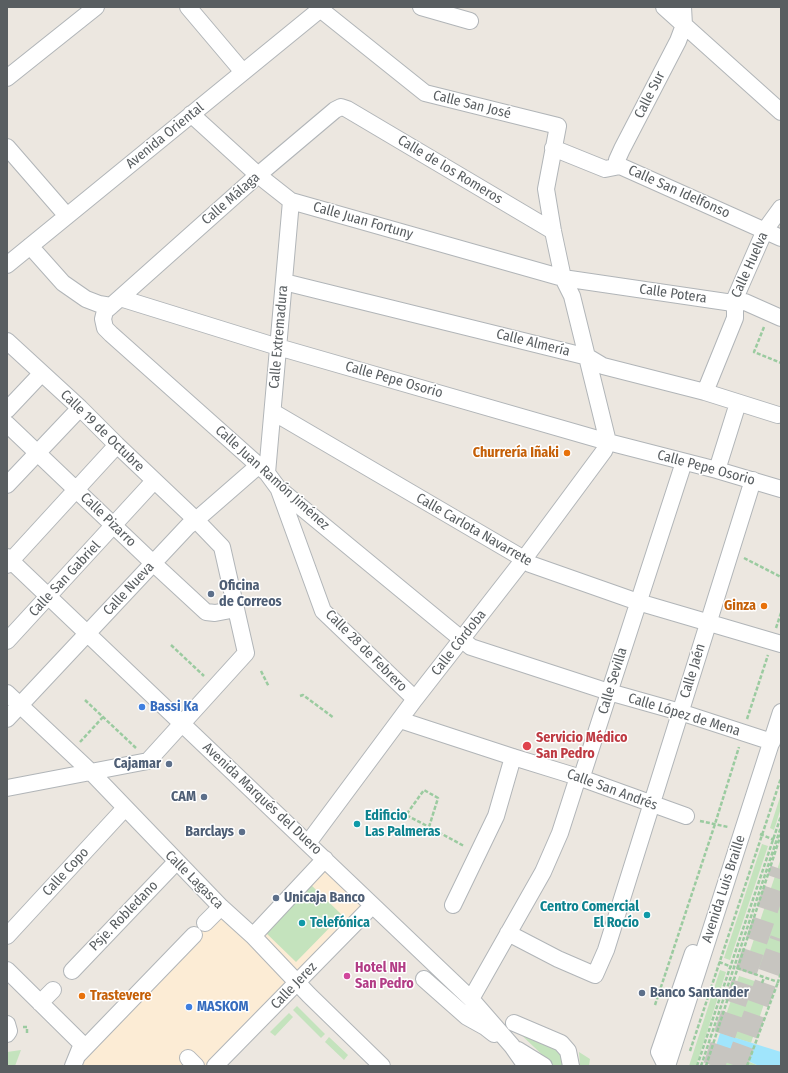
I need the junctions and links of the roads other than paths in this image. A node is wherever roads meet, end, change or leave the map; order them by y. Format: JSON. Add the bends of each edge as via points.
{"nodes":[{"id":1,"x":96,"y":7,"type":"edge"},
{"id":2,"x":188,"y":7,"type":"edge"},
{"id":3,"x":421,"y":7,"type":"edge"},
{"id":4,"x":664,"y":7,"type":"edge"},
{"id":5,"x":683,"y":7,"type":"edge"},
{"id":6,"x":322,"y":8,"type":"edge"},
{"id":7,"x":470,"y":21,"type":"dead end"},
{"id":8,"x":684,"y":24,"type":"junction"},
{"id":9,"x":243,"y":72,"type":"junction"},
{"id":10,"x":7,"y":78,"type":"edge"},
{"id":11,"x":347,"y":109,"type":"joint"},
{"id":12,"x":781,"y":112,"type":"edge"},
{"id":13,"x":191,"y":114,"type":"junction"},
{"id":14,"x":7,"y":147,"type":"edge"},
{"id":15,"x":553,"y":148,"type":"junction"},
{"id":16,"x":620,"y":166,"type":"junction"},
{"id":17,"x":258,"y":175,"type":"junction"},
{"id":18,"x":291,"y":201,"type":"junction"},
{"id":19,"x":781,"y":208,"type":"edge"},
{"id":20,"x":67,"y":216,"type":"junction"},
{"id":21,"x":765,"y":230,"type":"junction"},
{"id":22,"x":553,"y":231,"type":"junction"},
{"id":23,"x":781,"y":238,"type":"edge"},
{"id":24,"x":30,"y":246,"type":"junction"},
{"id":25,"x":9,"y":259,"type":"edge"},
{"id":26,"x":563,"y":278,"type":"junction"},
{"id":27,"x":284,"y":282,"type":"junction"},
{"id":28,"x":115,"y":302,"type":"junction"},
{"id":29,"x":733,"y":303,"type":"junction"},
{"id":30,"x":775,"y":316,"type":"edge"},
{"id":31,"x":7,"y":341,"type":"edge"},
{"id":32,"x":278,"y":347,"type":"junction"},
{"id":33,"x":588,"y":357,"type":"junction"},
{"id":34,"x":41,"y":374,"type":"junction"},
{"id":35,"x":705,"y":392,"type":"junction"},
{"id":36,"x":738,"y":403,"type":"junction"},
{"id":37,"x":80,"y":408,"type":"junction"},
{"id":38,"x":7,"y":410,"type":"edge"},
{"id":39,"x":272,"y":412,"type":"junction"},
{"id":40,"x":778,"y":415,"type":"dead end"},
{"id":41,"x":7,"y":424,"type":"edge"},
{"id":42,"x":608,"y":442,"type":"junction"},
{"id":43,"x":117,"y":445,"type":"junction"},
{"id":44,"x":37,"y":452,"type":"junction"},
{"id":45,"x":684,"y":462,"type":"junction"},
{"id":46,"x":263,"y":469,"type":"junction"},
{"id":47,"x":717,"y":470,"type":"junction"},
{"id":48,"x":753,"y":480,"type":"junction"},
{"id":49,"x":154,"y":481,"type":"junction"},
{"id":50,"x":7,"y":485,"type":"edge"},
{"id":51,"x":278,"y":488,"type":"junction"},
{"id":52,"x":76,"y":489,"type":"junction"},
{"id":53,"x":781,"y":489,"type":"edge"},
{"id":54,"x":196,"y":520,"type":"junction"},
{"id":55,"x":114,"y":526,"type":"junction"},
{"id":56,"x":8,"y":561,"type":"edge"},
{"id":57,"x":527,"y":562,"type":"junction"},
{"id":58,"x":153,"y":563,"type":"junction"},
{"id":59,"x":48,"y":596,"type":"junction"},
{"id":60,"x":638,"y":602,"type":"junction"},
{"id":61,"x":236,"y":609,"type":"junction"},
{"id":62,"x":708,"y":622,"type":"junction"},
{"id":63,"x":87,"y":634,"type":"junction"},
{"id":64,"x":462,"y":639,"type":"junction"},
{"id":65,"x":7,"y":641,"type":"edge"},
{"id":66,"x":777,"y":642,"type":"edge"},
{"id":67,"x":609,"y":692,"type":"junction"},
{"id":68,"x":7,"y":693,"type":"edge"},
{"id":69,"x":415,"y":699,"type":"junction"},
{"id":70,"x":20,"y":706,"type":"junction"},
{"id":71,"x":680,"y":712,"type":"junction"},
{"id":72,"x":781,"y":712,"type":"edge"},
{"id":73,"x":7,"y":720,"type":"edge"},
{"id":74,"x":400,"y":720,"type":"junction"},
{"id":75,"x":182,"y":724,"type":"junction"},
{"id":76,"x":772,"y":742,"type":"junction"},
{"id":77,"x":513,"y":757,"type":"junction"},
{"id":78,"x":91,"y":772,"type":"junction"},
{"id":79,"x":578,"y":777,"type":"junction"},
{"id":80,"x":7,"y":788,"type":"edge"},
{"id":81,"x":651,"y":804,"type":"junction"},
{"id":82,"x":125,"y":808,"type":"junction"},
{"id":83,"x":686,"y":816,"type":"dead end"},
{"id":84,"x":308,"y":843,"type":"junction"},
{"id":85,"x":325,"y":859,"type":"junction"},
{"id":86,"x":176,"y":862,"type":"junction"},
{"id":87,"x":453,"y":904,"type":"dead end"},
{"id":88,"x":372,"y":906,"type":"junction"},
{"id":89,"x":221,"y":907,"type":"junction"},
{"id":90,"x":508,"y":933,"type":"junction"},
{"id":91,"x":7,"y":936,"type":"edge"},
{"id":92,"x":253,"y":936,"type":"junction"},
{"id":93,"x":7,"y":970,"type":"edge"},
{"id":94,"x":72,"y":970,"type":"dead end"},
{"id":95,"x":424,"y":979,"type":"dead end"},
{"id":96,"x":297,"y":983,"type":"junction"},
{"id":97,"x":53,"y":990,"type":"dead end"},
{"id":98,"x":471,"y":999,"type":"junction"},
{"id":99,"x":40,"y":1002,"type":"junction"},
{"id":100,"x":514,"y":1023,"type":"dead end"},
{"id":101,"x":7,"y":1024,"type":"edge"},
{"id":102,"x":7,"y":1034,"type":"edge"},
{"id":103,"x":512,"y":1046,"type":"junction"},
{"id":104,"x":76,"y":1060,"type":"edge"},
{"id":105,"x":217,"y":1065,"type":"edge"},
{"id":106,"x":382,"y":1066,"type":"edge"},
{"id":107,"x":526,"y":1066,"type":"edge"},
{"id":108,"x":544,"y":1066,"type":"edge"},
{"id":109,"x":571,"y":1066,"type":"edge"},
{"id":110,"x":666,"y":1066,"type":"edge"}],
"edges":[{"from":1,"to":10,"type":"street"},
{"from":2,"to":9,"type":"street"},
{"from":3,"to":7,"type":"street"},
{"from":4,"to":8,"type":"street"},
{"from":5,"to":8,"type":"street"},
{"from":6,"to":9,"type":"street","name":"Avenida Oriental"},
{"from":6,"to":15,"type":"street","name":"Calle San José","via":[[424,93],[558,126]]},
{"from":8,"to":12,"type":"street"},
{"from":8,"to":16,"type":"street","name":"Calle Sur","via":[[678,41],[617,160]]},
{"from":9,"to":13,"type":"street","name":"Avenida Oriental"},
{"from":11,"to":17,"type":"street","name":"Calle Málaga","via":[[341,107],[335,110]]},
{"from":11,"to":22,"type":"street","name":"Calle de los Romeros"},
{"from":13,"to":17,"type":"street","name":"Calle Juan Fortuny"},
{"from":13,"to":20,"type":"street","name":"Avenida Oriental"},
{"from":14,"to":20,"type":"street"},
{"from":15,"to":16,"type":"street","name":"Calle San Idelfonso","via":[[605,169]]},
{"from":15,"to":22,"type":"street","via":[[546,190]]},
{"from":16,"to":21,"type":"street","name":"Calle San Idelfonso"},
{"from":17,"to":18,"type":"street","name":"Calle Juan Fortuny"},
{"from":17,"to":28,"type":"street","name":"Calle Málaga"},
{"from":18,"to":26,"type":"street","name":"Calle Juan Fortuny"},
{"from":18,"to":27,"type":"street","name":"Calle Extremadura"},
{"from":19,"to":21,"type":"street","name":"Calle Huelva"},
{"from":20,"to":24,"type":"street","name":"Avenida Oriental"},
{"from":21,"to":23,"type":"street","name":"Calle San Idelfonso"},
{"from":21,"to":29,"type":"street","name":"Calle Huelva"},
{"from":22,"to":26,"type":"street"},
{"from":24,"to":25,"type":"street","name":"Avenida Oriental"},
{"from":24,"to":28,"type":"street","name":"Calle Pepe Osorio","via":[[63,283],[86,299],[99,304]]},
{"from":26,"to":29,"type":"street","name":"Calle Potera"},
{"from":26,"to":33,"type":"street","via":[[572,296]]},
{"from":27,"to":32,"type":"street","name":"Calle Extremadura"},
{"from":27,"to":33,"type":"street","name":"Calle Almería"},
{"from":28,"to":32,"type":"street","name":"Calle Pepe Osorio"},
{"from":28,"to":46,"type":"street","name":"Calle Juan Ramón Jiménez","via":[[105,312],[105,328]]},
{"from":29,"to":30,"type":"street","name":"Calle Potera","via":[[745,302]]},
{"from":29,"to":35,"type":"street","name":"Calle Huelva","via":[[735,318]]},
{"from":31,"to":34,"type":"street","name":"Calle 19 de Octubre"},
{"from":32,"to":39,"type":"street","name":"Calle Extremadura"},
{"from":32,"to":42,"type":"street","name":"Calle Pepe Osorio"},
{"from":33,"to":35,"type":"street","name":"Calle Almería","via":[[603,366]]},
{"from":33,"to":42,"type":"street"},
{"from":34,"to":37,"type":"street","name":"Calle 19 de Octubre"},
{"from":34,"to":38,"type":"street"},
{"from":35,"to":36,"type":"street","name":"Calle Almería"},
{"from":36,"to":40,"type":"street","name":"Calle Almería"},
{"from":36,"to":47,"type":"street"},
{"from":37,"to":43,"type":"street","name":"Calle 19 de Octubre"},
{"from":37,"to":44,"type":"street"},
{"from":39,"to":46,"type":"street","name":"Calle Extremadura"},
{"from":39,"to":57,"type":"street","name":"Calle Carlota Navarrete"},
{"from":41,"to":44,"type":"street","name":"Calle Pizarro"},
{"from":42,"to":45,"type":"street","name":"Calle Pepe Osorio"},
{"from":42,"to":57,"type":"street","name":"Calle Córdoba"},
{"from":43,"to":49,"type":"street","name":"Calle 19 de Octubre"},
{"from":43,"to":52,"type":"street"},
{"from":44,"to":50,"type":"street"},
{"from":44,"to":52,"type":"street","name":"Calle Pizarro"},
{"from":45,"to":47,"type":"street","name":"Calle Pepe Osorio"},
{"from":45,"to":60,"type":"street","name":"Calle Sevilla"},
{"from":46,"to":51,"type":"street","name":"Calle Juan Ramón Jiménez"},
{"from":46,"to":54,"type":"street","name":"Calle Nueva"},
{"from":47,"to":48,"type":"street","name":"Calle Pepe Osorio"},
{"from":48,"to":53,"type":"street","name":"Calle Pepe Osorio"},
{"from":48,"to":62,"type":"street","name":"Calle Jaén"},
{"from":49,"to":54,"type":"street","name":"Calle 19 de Octubre"},
{"from":49,"to":55,"type":"street","name":"Calle San Gabriel"},
{"from":51,"to":64,"type":"street","name":"Calle Juan Ramón Jiménez"},
{"from":51,"to":69,"type":"street","name":"Calle 28 de Febrero","via":[[323,611]]},
{"from":52,"to":55,"type":"street","name":"Calle Pizarro"},
{"from":52,"to":56,"type":"street"},
{"from":54,"to":58,"type":"street","name":"Calle Nueva"},
{"from":54,"to":61,"type":"street","name":"Calle 19 de Octubre","via":[[222,547]]},
{"from":55,"to":58,"type":"street","name":"Calle Pizarro"},
{"from":55,"to":59,"type":"street","name":"Calle San Gabriel"},
{"from":56,"to":59,"type":"street","name":"Avenida Marqués del Duero"},
{"from":57,"to":60,"type":"street","name":"Calle Carlota Navarrete"},
{"from":57,"to":64,"type":"street","name":"Calle Córdoba"},
{"from":58,"to":61,"type":"street","name":"Calle Pizarro","via":[[206,612]]},
{"from":58,"to":63,"type":"street","name":"Calle Nueva"},
{"from":59,"to":63,"type":"street","name":"Avenida Marqués del Duero"},
{"from":59,"to":65,"type":"street","name":"Calle San Gabriel"},
{"from":60,"to":62,"type":"street","name":"Calle Carlota Navarrete"},
{"from":60,"to":67,"type":"street","name":"Calle Sevilla"},
{"from":61,"to":75,"type":"street","name":"Calle 19 de Octubre","via":[[246,653]]},
{"from":62,"to":66,"type":"street","name":"Calle Carlota Navarrete"},
{"from":62,"to":71,"type":"street","name":"Calle Jaén"},
{"from":63,"to":70,"type":"street","name":"Calle Nueva"},
{"from":63,"to":75,"type":"street","name":"Avenida Marqués del Duero"},
{"from":64,"to":67,"type":"street","name":"Calle López de Mena","via":[[471,647]]},
{"from":64,"to":69,"type":"street","name":"Calle Córdoba"},
{"from":67,"to":71,"type":"street","name":"Calle López de Mena"},
{"from":67,"to":79,"type":"street","name":"Calle Sevilla","via":[[583,773]]},
{"from":68,"to":70,"type":"street","name":"Calle Lagasca"},
{"from":69,"to":74,"type":"street","name":"Calle Córdoba"},
{"from":70,"to":73,"type":"street","name":"Calle Nueva"},
{"from":70,"to":78,"type":"street","name":"Calle Lagasca"},
{"from":71,"to":76,"type":"street","name":"Calle López de Mena"},
{"from":71,"to":81,"type":"street","name":"Calle Jaén"},
{"from":72,"to":76,"type":"street","name":"Avenida Luis Braille"},
{"from":74,"to":77,"type":"street","name":"Calle San Andrés"},
{"from":74,"to":84,"type":"street","name":"Calle Córdoba"},
{"from":75,"to":78,"type":"street","via":[[149,760]]},
{"from":75,"to":84,"type":"street","name":"Avenida Marqués del Duero"},
{"from":76,"to":110,"type":"street","name":"Avenida Luis Braille"},
{"from":77,"to":79,"type":"street","name":"Calle San Andrés"},
{"from":77,"to":87,"type":"street","via":[[496,816]]},
{"from":78,"to":80,"type":"street"},
{"from":78,"to":82,"type":"street","name":"Calle Lagasca"},
{"from":79,"to":81,"type":"street","name":"Calle San Andrés"},
{"from":79,"to":90,"type":"street","name":"Calle Sevilla","via":[[560,833],[543,872]]},
{"from":81,"to":83,"type":"street","name":"Calle San Andrés"},
{"from":81,"to":90,"type":"street","name":"Calle Jaén","via":[[606,950],[595,975]]},
{"from":82,"to":86,"type":"street","name":"Calle Lagasca"},
{"from":82,"to":91,"type":"street","name":"Calle Copo"},
{"from":84,"to":85,"type":"street","name":"Avenida Marqués del Duero"},
{"from":85,"to":88,"type":"street","name":"Avenida Marqués del Duero"},
{"from":85,"to":92,"type":"street"},
{"from":86,"to":89,"type":"street","name":"Calle Lagasca"},
{"from":86,"to":94,"type":"street","name":"Psje. Robledano"},
{"from":88,"to":96,"type":"street","name":"Calle Jerez"},
{"from":88,"to":98,"type":"street","name":"Avenida Marqués del Duero"},
{"from":89,"to":92,"type":"street","name":"Calle Lagasca"},
{"from":89,"to":104,"type":"street"},
{"from":90,"to":98,"type":"street","name":"Calle Sevilla"},
{"from":92,"to":96,"type":"street","name":"Calle Lagasca"},
{"from":93,"to":99,"type":"street"},
{"from":95,"to":103,"type":"street","via":[[466,1017]]},
{"from":96,"to":105,"type":"street","name":"Calle Jerez"},
{"from":96,"to":106,"type":"street","name":"Calle Lagasca"},
{"from":97,"to":99,"type":"street"},
{"from":98,"to":103,"type":"street","name":"Avenida Marqués del Duero"},
{"from":99,"to":104,"type":"street","via":[[82,1044]]},
{"from":100,"to":109,"type":"street","via":[[561,1043],[568,1051]]},
{"from":101,"to":102,"type":"street","via":[[10,1031]]},
{"from":103,"to":107,"type":"street","name":"Avenida Marqués del Duero"},
{"from":103,"to":108,"type":"street","name":"Avenida Marqués del Duero"}]}
